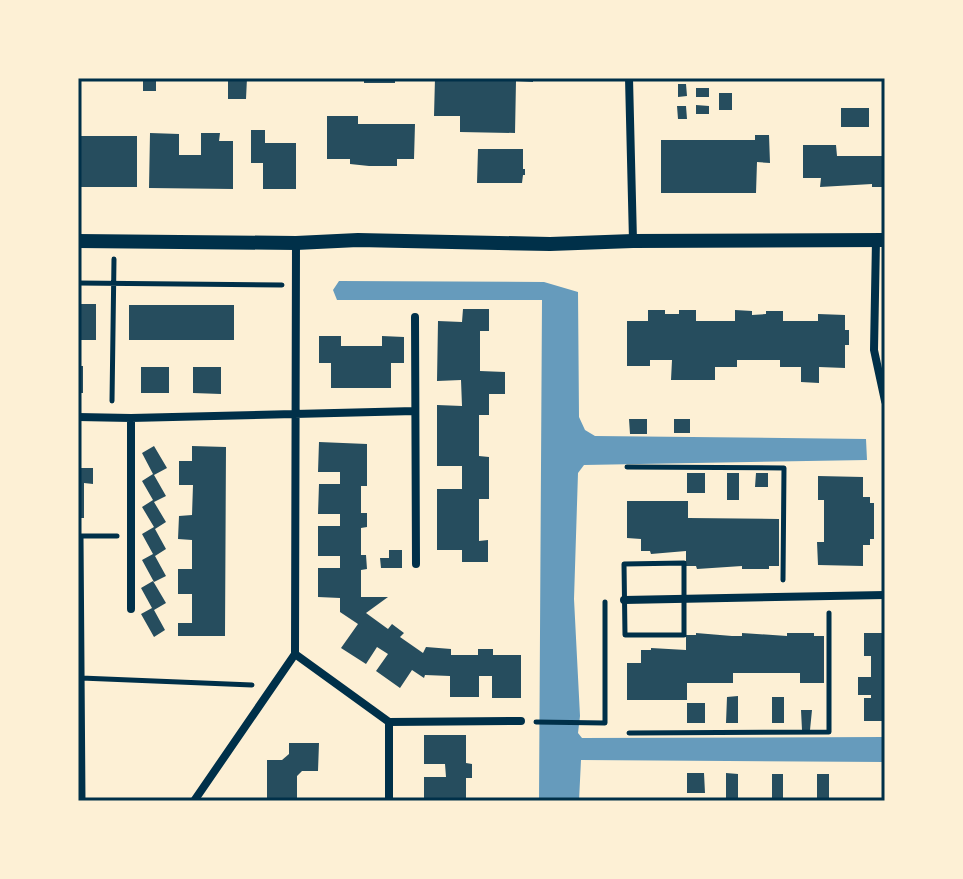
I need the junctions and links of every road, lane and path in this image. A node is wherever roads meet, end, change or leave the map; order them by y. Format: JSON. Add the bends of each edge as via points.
{"nodes":[{"id":1,"x":629,"y":78,"type":"edge"},
{"id":2,"x":880,"y":240,"type":"edge"},
{"id":3,"x":78,"y":241,"type":"edge"},
{"id":4,"x":633,"y":241,"type":"junction"},
{"id":5,"x":115,"y":242,"type":"junction"},
{"id":6,"x":296,"y":243,"type":"junction"},
{"id":7,"x":78,"y":283,"type":"edge"},
{"id":8,"x":114,"y":284,"type":"junction"},
{"id":9,"x":295,"y":285,"type":"junction"},
{"id":10,"x":415,"y":317,"type":"dead end"},
{"id":11,"x":885,"y":401,"type":"edge"},
{"id":12,"x":415,"y":411,"type":"junction"},
{"id":13,"x":294,"y":415,"type":"junction"},
{"id":14,"x":78,"y":417,"type":"edge"},
{"id":15,"x":112,"y":417,"type":"junction"},
{"id":16,"x":131,"y":418,"type":"junction"},
{"id":17,"x":627,"y":467,"type":"dead end"},
{"id":18,"x":79,"y":536,"type":"edge"},
{"id":19,"x":131,"y":537,"type":"junction"},
{"id":20,"x":416,"y":564,"type":"dead end"},
{"id":21,"x":885,"y":595,"type":"edge"},
{"id":22,"x":829,"y":596,"type":"junction"},
{"id":23,"x":783,"y":597,"type":"junction"},
{"id":24,"x":624,"y":600,"type":"joint"},
{"id":25,"x":131,"y":609,"type":"dead end"},
{"id":26,"x":295,"y":654,"type":"junction"},
{"id":27,"x":81,"y":678,"type":"junction"},
{"id":28,"x":273,"y":686,"type":"junction"},
{"id":29,"x":521,"y":721,"type":"dead end"},
{"id":30,"x":389,"y":722,"type":"junction"},
{"id":31,"x":538,"y":722,"type":"dead end"},
{"id":32,"x":629,"y":733,"type":"dead end"},
{"id":33,"x":83,"y":801,"type":"edge"},
{"id":34,"x":194,"y":801,"type":"edge"},
{"id":35,"x":389,"y":801,"type":"edge"}],
"edges":[{"from":1,"to":4,"type":"street"},
{"from":2,"to":4,"type":"street"},
{"from":2,"to":11,"type":"street","via":[[874,350]]},
{"from":3,"to":5,"type":"street"},
{"from":4,"to":6,"type":"street"},
{"from":5,"to":6,"type":"street"},
{"from":5,"to":8,"type":"path"},
{"from":6,"to":9,"type":"street"},
{"from":7,"to":8,"type":"path"},
{"from":8,"to":9,"type":"path"},
{"from":8,"to":15,"type":"path"},
{"from":9,"to":13,"type":"street"},
{"from":10,"to":12,"type":"street"},
{"from":12,"to":13,"type":"street"},
{"from":12,"to":20,"type":"street"},
{"from":13,"to":16,"type":"street"},
{"from":13,"to":26,"type":"street"},
{"from":14,"to":15,"type":"street"},
{"from":15,"to":16,"type":"street"},
{"from":16,"to":19,"type":"street"},
{"from":17,"to":23,"type":"path","via":[[784,468]]},
{"from":18,"to":19,"type":"path"},
{"from":18,"to":27,"type":"path"},
{"from":19,"to":25,"type":"street"},
{"from":21,"to":22,"type":"street"},
{"from":22,"to":23,"type":"street"},
{"from":22,"to":32,"type":"path","via":[[829,732]]},
{"from":23,"to":24,"type":"street"},
{"from":24,"to":31,"type":"path","via":[[605,600],[605,723]]},
{"from":26,"to":28,"type":"street"},
{"from":26,"to":30,"type":"street"},
{"from":27,"to":28,"type":"path"},
{"from":27,"to":33,"type":"path"},
{"from":28,"to":34,"type":"street"},
{"from":29,"to":30,"type":"street"},
{"from":30,"to":35,"type":"street"}]}
